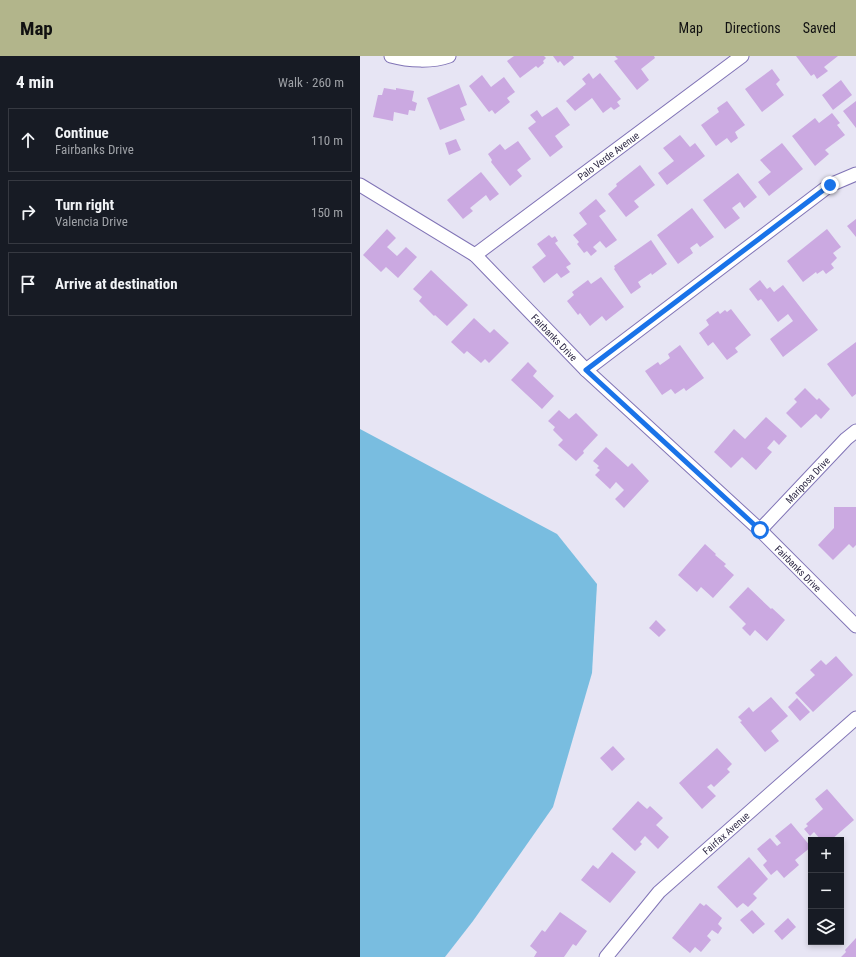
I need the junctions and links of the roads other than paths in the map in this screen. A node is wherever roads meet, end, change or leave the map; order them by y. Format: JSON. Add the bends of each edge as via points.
{"nodes":[{"id":1,"x":391,"y":56,"type":"edge"},
{"id":2,"x":449,"y":56,"type":"edge"},
{"id":3,"x":742,"y":56,"type":"edge"},
{"id":4,"x":856,"y":174,"type":"edge"},
{"id":5,"x":360,"y":185,"type":"edge"},
{"id":6,"x":475,"y":255,"type":"junction"},
{"id":7,"x":586,"y":370,"type":"junction"},
{"id":8,"x":856,"y":431,"type":"edge"},
{"id":9,"x":760,"y":530,"type":"junction"},
{"id":10,"x":856,"y":626,"type":"edge"},
{"id":11,"x":856,"y":718,"type":"edge"},
{"id":12,"x":606,"y":957,"type":"edge"}],
"edges":[{"from":1,"to":2,"type":"street","via":[[423,60]]},
{"from":3,"to":6,"type":"street","name":"Palo Verde Avenue"},
{"from":4,"to":7,"type":"street","via":[[830,185]]},
{"from":5,"to":6,"type":"street","name":"Fairbanks Drive"},
{"from":6,"to":7,"type":"street","name":"Fairbanks Drive"},
{"from":7,"to":9,"type":"street","name":"Fairbanks Drive"},
{"from":8,"to":9,"type":"street","name":"Mariposa Drive"},
{"from":9,"to":10,"type":"street","name":"Fairbanks Drive"},
{"from":11,"to":12,"type":"street","name":"Fairfax Avenue","via":[[659,892]]}]}
